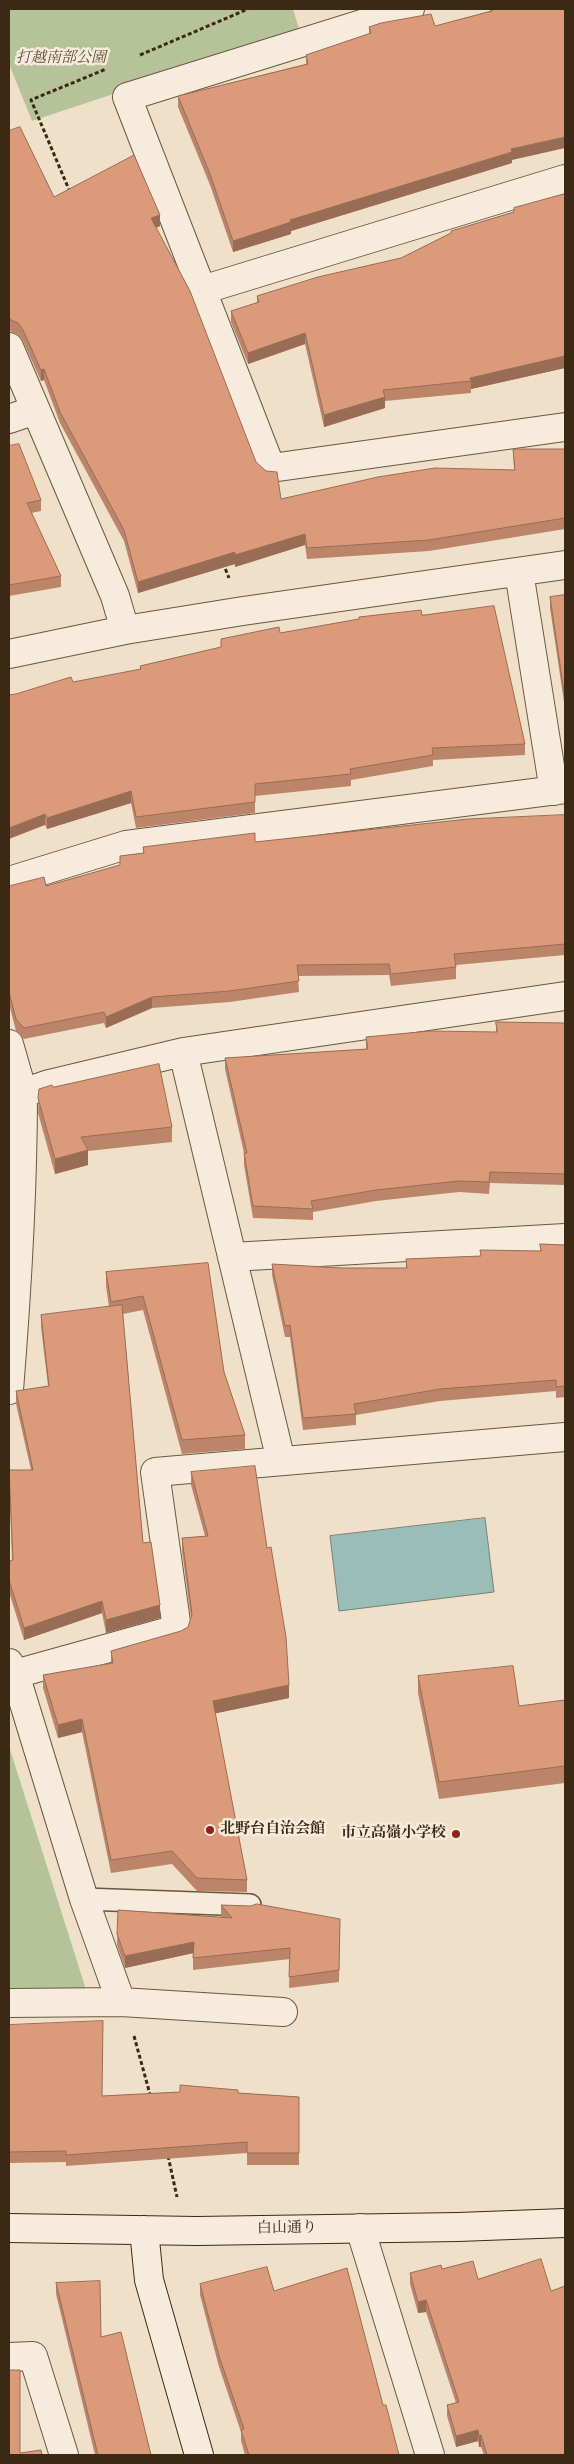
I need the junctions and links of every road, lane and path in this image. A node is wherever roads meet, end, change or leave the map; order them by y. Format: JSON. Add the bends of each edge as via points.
{"nodes":[{"id":1,"x":248,"y":9,"type":"edge"},
{"id":2,"x":410,"y":9,"type":"edge"},
{"id":3,"x":131,"y":59,"type":"dead end"},
{"id":4,"x":113,"y":66,"type":"dead end"},
{"id":5,"x":565,"y":179,"type":"edge"},
{"id":6,"x":73,"y":200,"type":"edge"},
{"id":7,"x":202,"y":290,"type":"junction"},
{"id":8,"x":9,"y":347,"type":"edge"},
{"id":9,"x":35,"y":410,"type":"junction"},
{"id":10,"x":9,"y":419,"type":"edge"},
{"id":11,"x":565,"y":427,"type":"edge"},
{"id":12,"x":220,"y":556,"type":"edge"},
{"id":13,"x":565,"y":565,"type":"edge"},
{"id":14,"x":519,"y":572,"type":"junction"},
{"id":15,"x":243,"y":611,"type":"junction"},
{"id":16,"x":125,"y":630,"type":"junction"},
{"id":17,"x":9,"y":654,"type":"edge"},
{"id":18,"x":559,"y":790,"type":"edge"},
{"id":19,"x":9,"y":882,"type":"edge"},
{"id":20,"x":565,"y":996,"type":"edge"},
{"id":21,"x":9,"y":1044,"type":"edge"},
{"id":22,"x":183,"y":1052,"type":"junction"},
{"id":23,"x":23,"y":1093,"type":"junction"},
{"id":24,"x":565,"y":1238,"type":"edge"},
{"id":25,"x":232,"y":1257,"type":"junction"},
{"id":26,"x":9,"y":1390,"type":"edge"},
{"id":27,"x":565,"y":1437,"type":"edge"},
{"id":28,"x":281,"y":1460,"type":"junction"},
{"id":29,"x":12,"y":1669,"type":"edge"},
{"id":30,"x":84,"y":1899,"type":"junction"},
{"id":31,"x":250,"y":1905,"type":"edge"},
{"id":32,"x":121,"y":2002,"type":"junction"},
{"id":33,"x":9,"y":2003,"type":"edge"},
{"id":34,"x":283,"y":2012,"type":"dead end"},
{"id":35,"x":133,"y":2033,"type":"dead end"},
{"id":36,"x":152,"y":2099,"type":"edge"},
{"id":37,"x":168,"y":2155,"type":"edge"},
{"id":38,"x":178,"y":2198,"type":"dead end"},
{"id":39,"x":565,"y":2222,"type":"edge"},
{"id":40,"x":9,"y":2228,"type":"edge"},
{"id":41,"x":360,"y":2228,"type":"junction"},
{"id":42,"x":144,"y":2230,"type":"junction"},
{"id":43,"x":9,"y":2357,"type":"edge"},
{"id":44,"x":64,"y":2455,"type":"edge"},
{"id":45,"x":199,"y":2455,"type":"edge"},
{"id":46,"x":430,"y":2455,"type":"edge"}],
"edges":[{"from":1,"to":3,"type":"path"},
{"from":2,"to":7,"type":"street","via":[[127,97]]},
{"from":4,"to":6,"type":"path","via":[[31,100]]},
{"from":5,"to":7,"type":"street"},
{"from":7,"to":11,"type":"street","via":[[271,468]]},
{"from":8,"to":9,"type":"street"},
{"from":9,"to":10,"type":"street"},
{"from":9,"to":16,"type":"street","via":[[115,596]]},
{"from":12,"to":15,"type":"path"},
{"from":13,"to":14,"type":"street"},
{"from":14,"to":15,"type":"street"},
{"from":14,"to":18,"type":"street"},
{"from":15,"to":16,"type":"street"},
{"from":16,"to":17,"type":"street"},
{"from":18,"to":19,"type":"street","via":[[126,846]]},
{"from":20,"to":22,"type":"street"},
{"from":21,"to":23,"type":"street"},
{"from":22,"to":23,"type":"street"},
{"from":22,"to":25,"type":"street"},
{"from":23,"to":26,"type":"street","via":[[19,1270]]},
{"from":24,"to":25,"type":"street"},
{"from":25,"to":28,"type":"street"},
{"from":27,"to":28,"type":"street"},
{"from":28,"to":29,"type":"street","via":[[156,1472],[177,1629]]},
{"from":29,"to":30,"type":"street"},
{"from":30,"to":31,"type":"lane"},
{"from":30,"to":32,"type":"street"},
{"from":32,"to":33,"type":"street"},
{"from":32,"to":34,"type":"street"},
{"from":35,"to":36,"type":"path"},
{"from":37,"to":38,"type":"path"},
{"from":39,"to":41,"type":"street","name":"白山通り"},
{"from":40,"to":42,"type":"street","name":"白山通り"},
{"from":41,"to":42,"type":"street","name":"白山通り"},
{"from":41,"to":46,"type":"street"},
{"from":42,"to":45,"type":"street","via":[[149,2280]]},
{"from":43,"to":44,"type":"street","via":[[33,2356]]}]}
